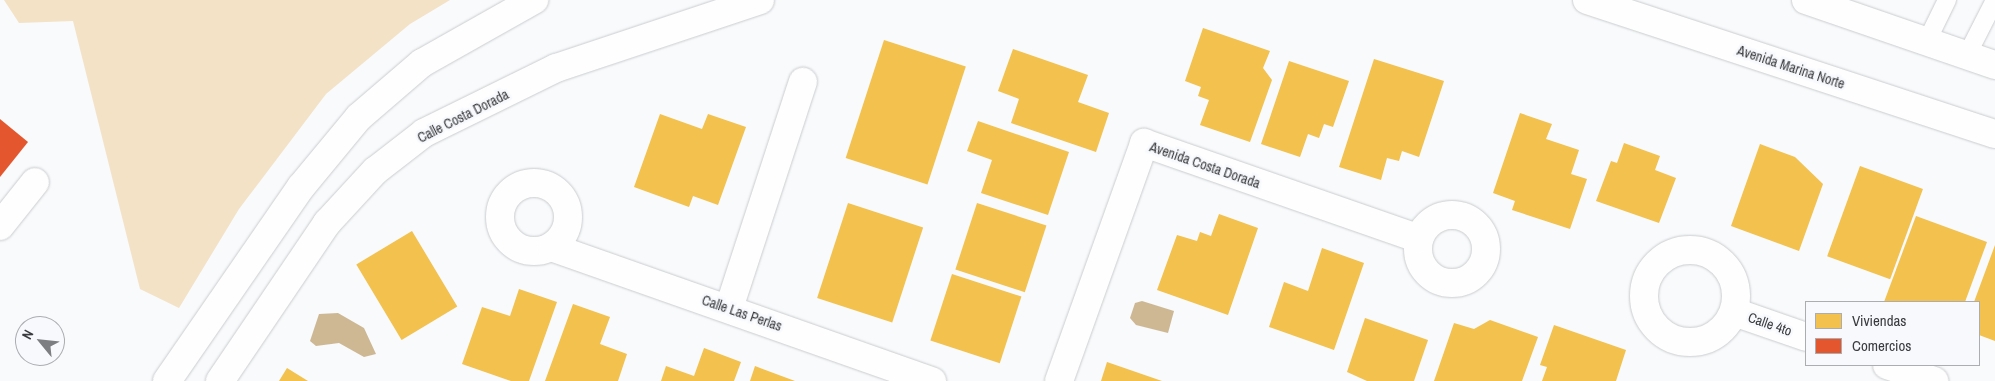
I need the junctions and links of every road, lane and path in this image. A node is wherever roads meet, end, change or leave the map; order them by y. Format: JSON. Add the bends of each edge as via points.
{"nodes":[{"id":1,"x":534,"y":0,"type":"edge"},
{"id":2,"x":760,"y":0,"type":"edge"},
{"id":3,"x":1587,"y":0,"type":"edge"},
{"id":4,"x":1806,"y":0,"type":"edge"},
{"id":5,"x":1947,"y":0,"type":"edge"},
{"id":6,"x":1994,"y":0,"type":"edge"},
{"id":7,"x":716,"y":6,"type":"edge"},
{"id":8,"x":1927,"y":41,"type":"junction"},
{"id":9,"x":1967,"y":55,"type":"junction"},
{"id":10,"x":1995,"y":64,"type":"edge"},
{"id":11,"x":803,"y":82,"type":"dead end"},
{"id":12,"x":1995,"y":134,"type":"edge"},
{"id":13,"x":35,"y":182,"type":"dead end"},
{"id":14,"x":0,"y":226,"type":"edge"},
{"id":15,"x":1419,"y":239,"type":"dead end"},
{"id":16,"x":551,"y":247,"type":"dead end"},
{"id":17,"x":729,"y":308,"type":"junction"},
{"id":18,"x":1734,"y":312,"type":"dead end"},
{"id":19,"x":1805,"y":337,"type":"edge"},
{"id":20,"x":1891,"y":366,"type":"edge"},
{"id":21,"x":167,"y":381,"type":"edge"},
{"id":22,"x":220,"y":381,"type":"edge"},
{"id":23,"x":932,"y":381,"type":"edge"},
{"id":24,"x":1059,"y":381,"type":"edge"},
{"id":25,"x":1934,"y":381,"type":"edge"}],
"edges":[{"from":1,"to":21,"type":"main road","via":[[422,63],[359,117],[301,187]]},
{"from":2,"to":7,"type":"main road"},
{"from":3,"to":12,"type":"main road","name":"Avenida Marina Norte"},
{"from":4,"to":8,"type":"main road"},
{"from":5,"to":8,"type":"lane"},
{"from":6,"to":9,"type":"lane"},
{"from":7,"to":22,"type":"main road","name":"Calle Costa Dorada","via":[[556,68],[424,133],[375,172],[327,223]]},
{"from":8,"to":9,"type":"main road"},
{"from":9,"to":10,"type":"main road"},
{"from":11,"to":17,"type":"main road"},
{"from":13,"to":14,"type":"main road"},
{"from":15,"to":24,"type":"main road","name":"Avenida Costa Dorada","via":[[1144,143]]},
{"from":16,"to":17,"type":"main road","name":"Calle Las Perlas"},
{"from":17,"to":23,"type":"main road","name":"Calle Las Perlas"},
{"from":18,"to":19,"type":"main road","name":"Calle 4to"},
{"from":20,"to":25,"type":"main road"}]}
